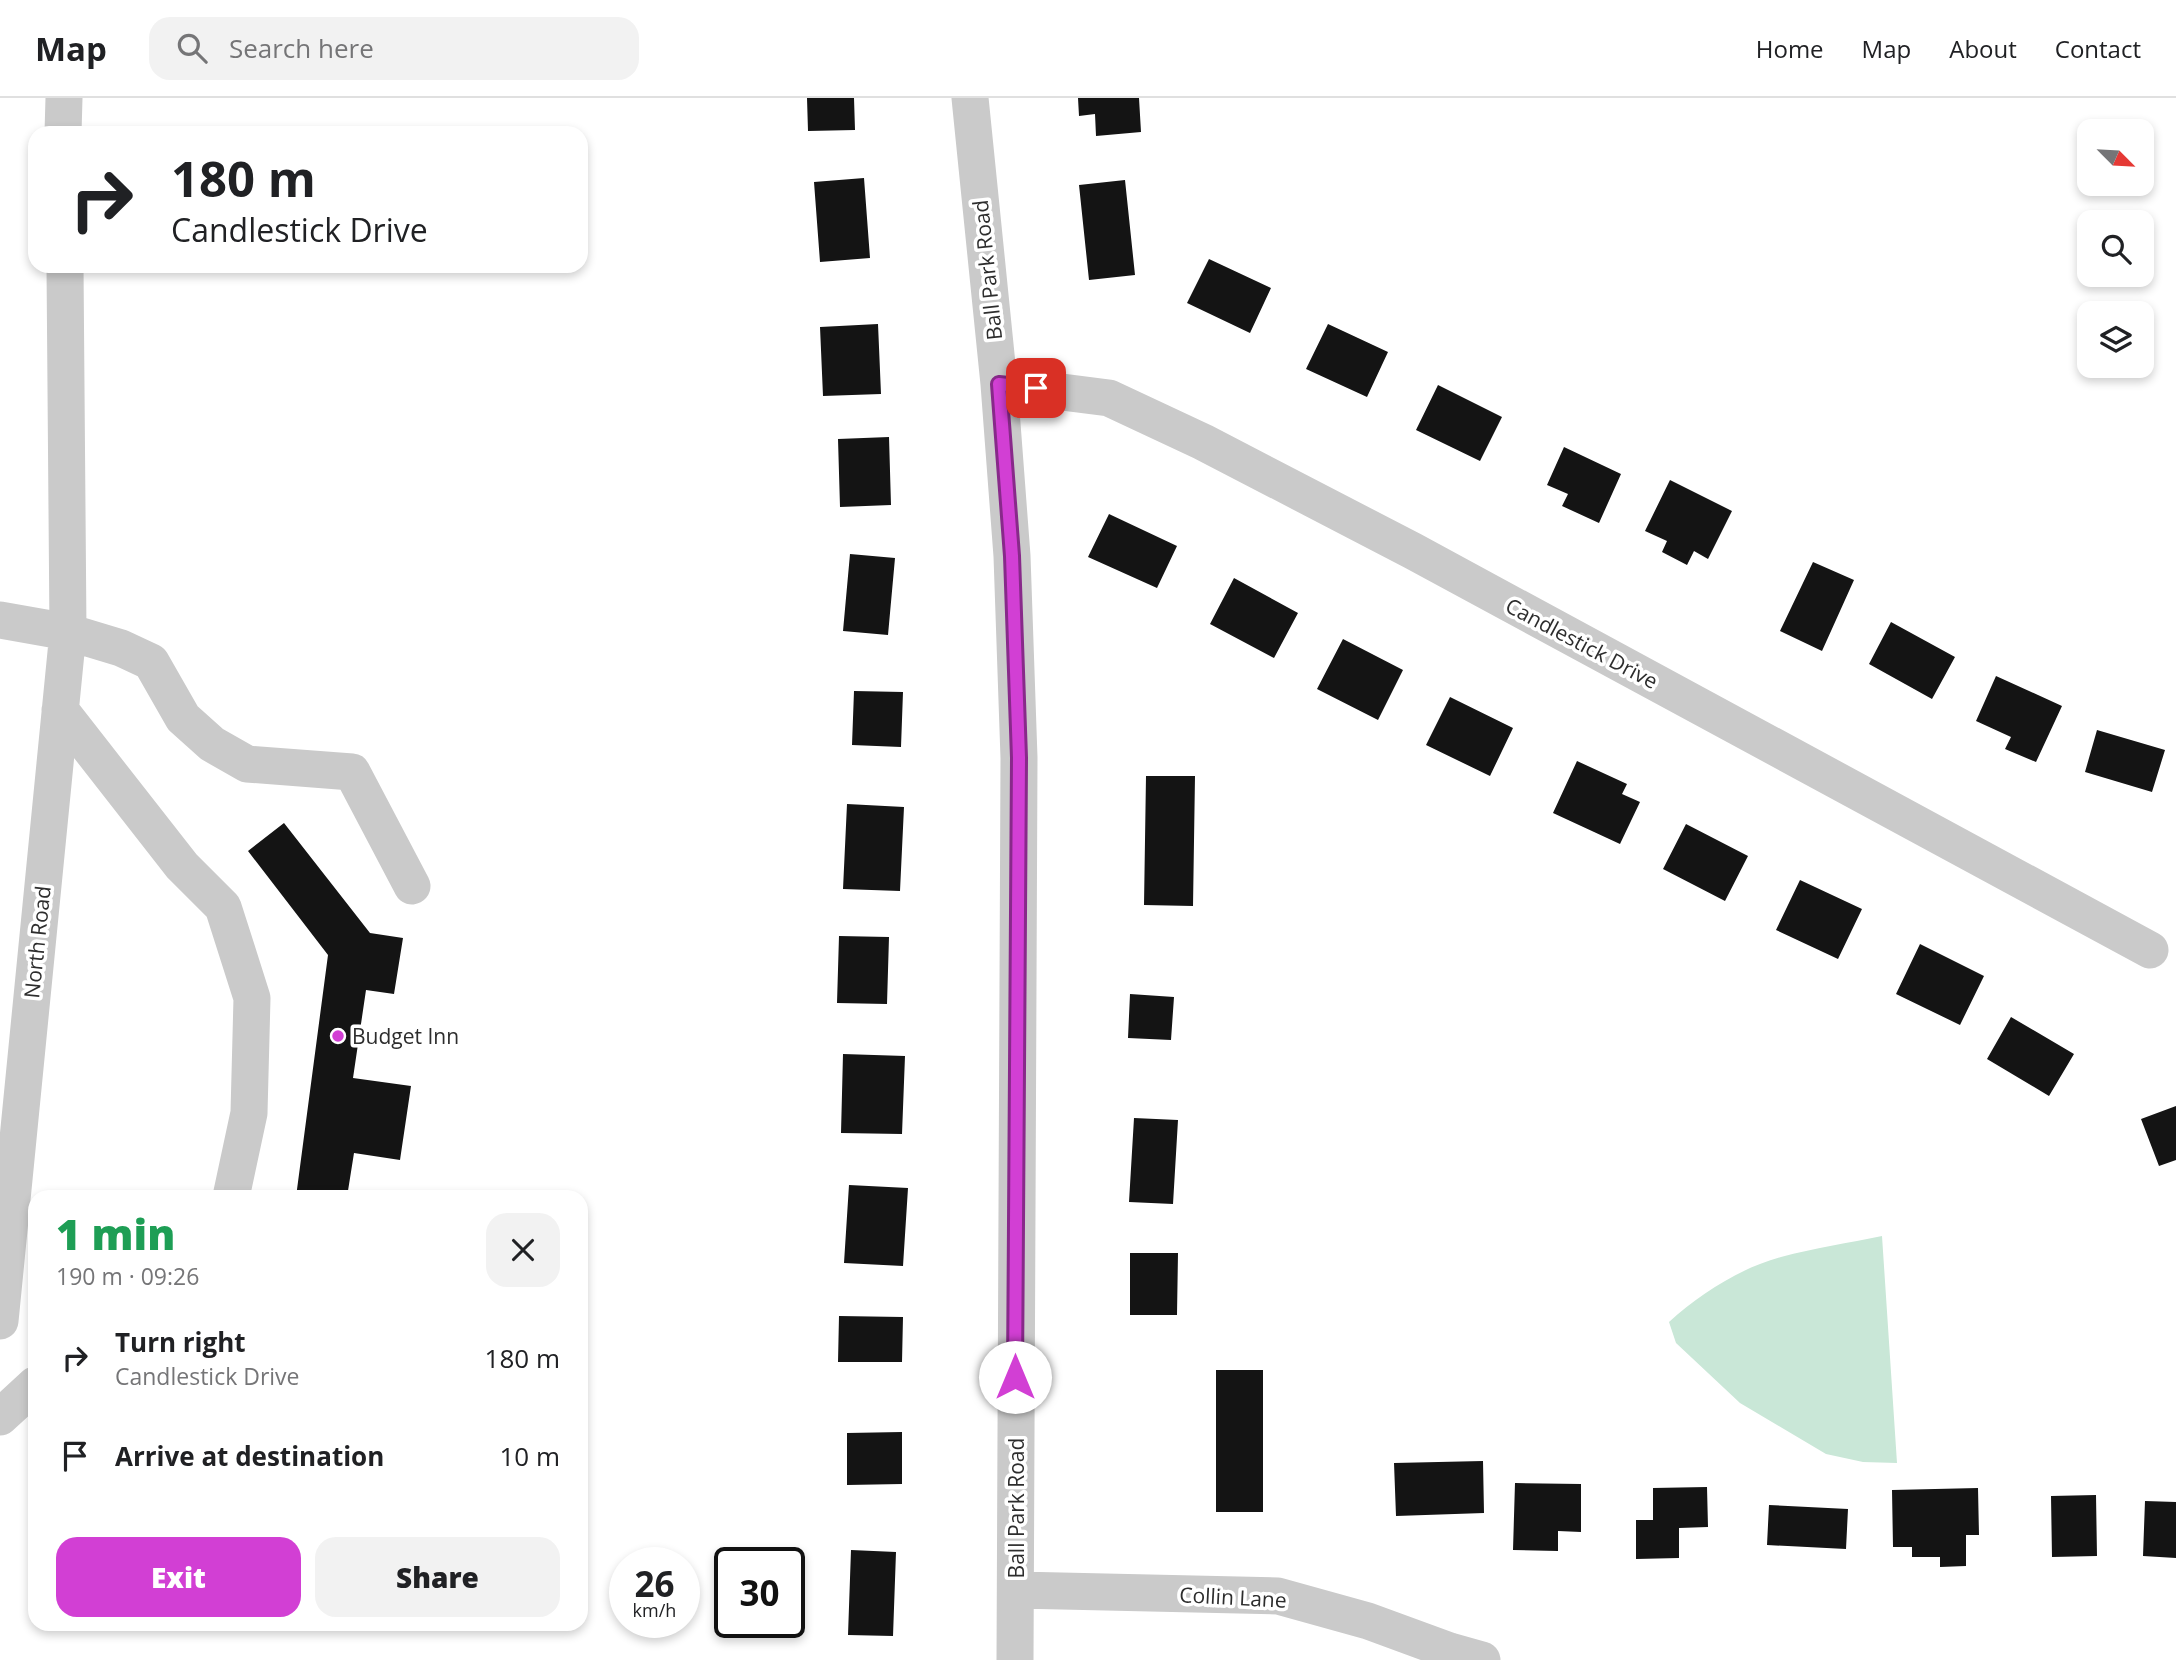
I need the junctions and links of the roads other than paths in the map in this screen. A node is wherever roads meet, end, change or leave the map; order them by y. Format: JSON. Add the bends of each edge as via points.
{"nodes":[{"id":1,"x":64,"y":98,"type":"edge"},
{"id":2,"x":970,"y":98,"type":"edge"},
{"id":3,"x":63,"y":126,"type":"edge"},
{"id":4,"x":65,"y":273,"type":"edge"},
{"id":5,"x":999,"y":384,"type":"junction"},
{"id":6,"x":0,"y":620,"type":"edge"},
{"id":7,"x":68,"y":632,"type":"junction"},
{"id":8,"x":60,"y":710,"type":"junction"},
{"id":9,"x":412,"y":886,"type":"dead end"},
{"id":10,"x":2150,"y":950,"type":"dead end"},
{"id":11,"x":232,"y":1190,"type":"edge"},
{"id":12,"x":0,"y":1321,"type":"edge"},
{"id":13,"x":28,"y":1391,"type":"edge"},
{"id":14,"x":0,"y":1417,"type":"edge"},
{"id":15,"x":1017,"y":1590,"type":"junction"},
{"id":16,"x":1016,"y":1660,"type":"edge"},
{"id":17,"x":1482,"y":1660,"type":"edge"}],
"edges":[{"from":1,"to":3,"type":"street"},
{"from":2,"to":5,"type":"street","name":"Ball Park Road"},
{"from":4,"to":7,"type":"street","name":"North Road"},
{"from":5,"to":10,"type":"street","name":"Candlestick Drive","via":[[1109,398],[1203,442]]},
{"from":5,"to":15,"type":"street","name":"Ball Park Road","via":[[1012,556],[1019,758]]},
{"from":6,"to":7,"type":"street"},
{"from":7,"to":8,"type":"street","name":"North Road"},
{"from":7,"to":9,"type":"street","via":[[151,662],[183,718],[212,744],[247,764],[352,772]]},
{"from":8,"to":11,"type":"street","via":[[182,866],[223,907],[252,999],[249,1113]]},
{"from":8,"to":12,"type":"street","name":"North Road"},
{"from":13,"to":14,"type":"street"},
{"from":15,"to":16,"type":"street","name":"Ball Park Road"},
{"from":15,"to":17,"type":"street","name":"Collin Lane","via":[[1278,1595]]}]}
